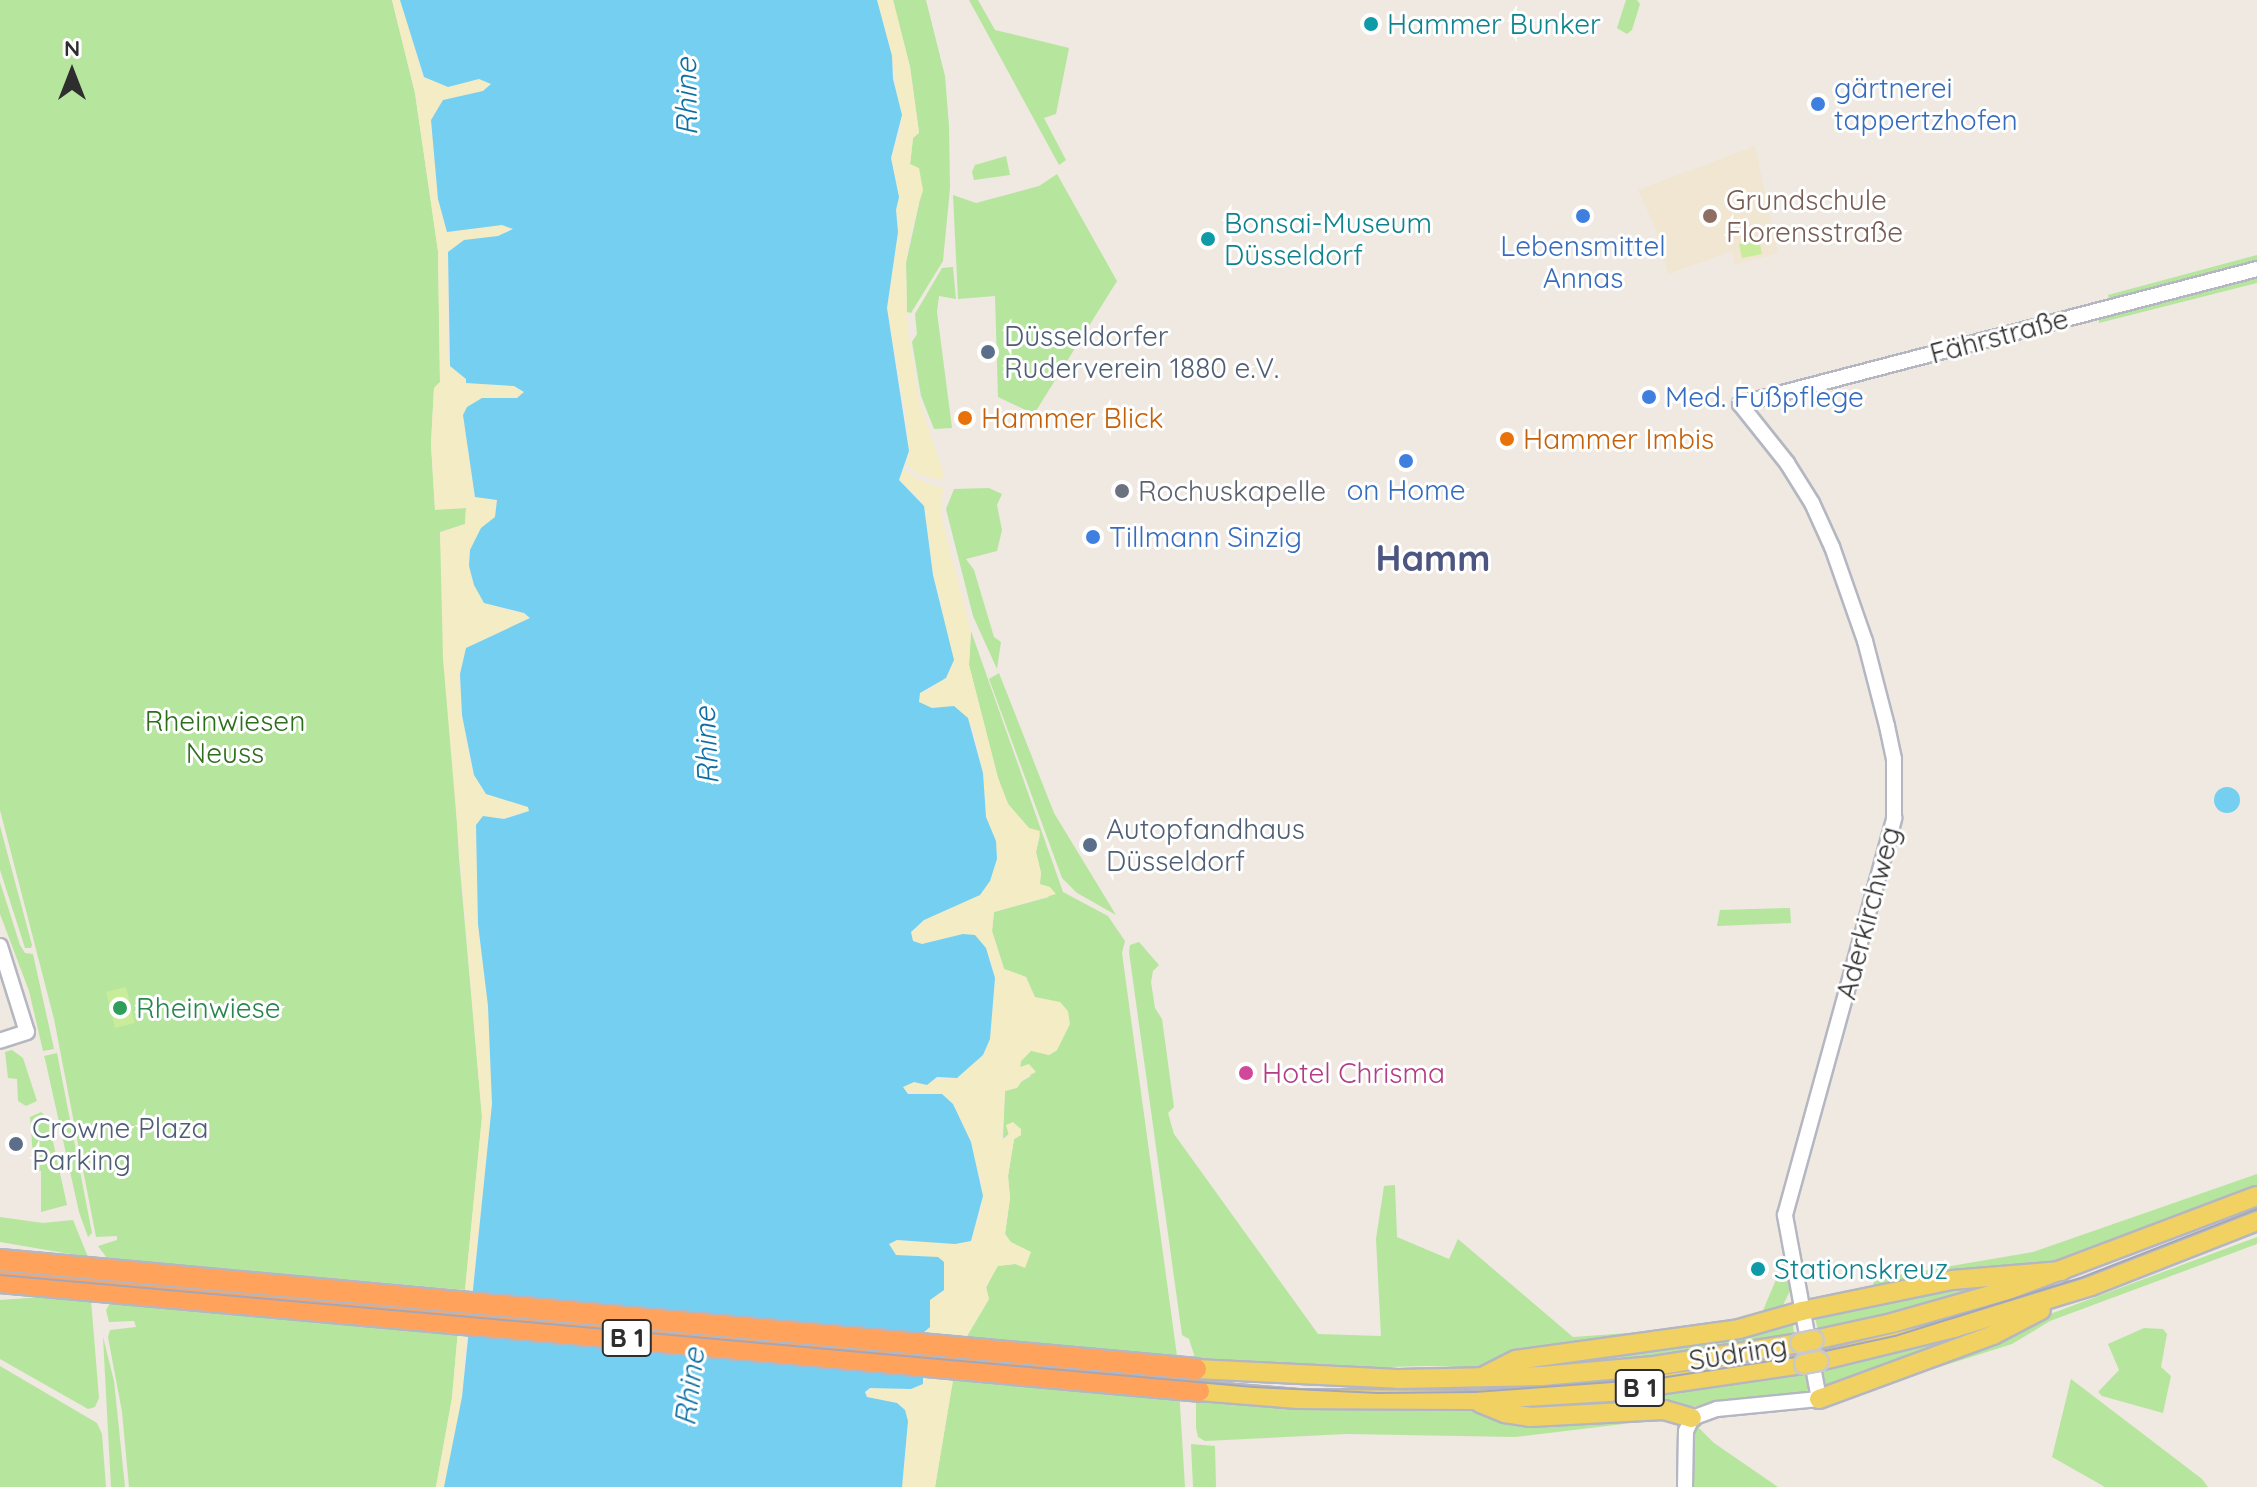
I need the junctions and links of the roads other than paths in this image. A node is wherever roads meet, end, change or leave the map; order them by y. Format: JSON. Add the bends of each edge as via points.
{"nodes":[{"id":1,"x":2257,"y":269,"type":"edge"},
{"id":2,"x":1740,"y":404,"type":"joint"},
{"id":3,"x":0,"y":946,"type":"edge"},
{"id":4,"x":0,"y":1041,"type":"edge"},
{"id":5,"x":2257,"y":1196,"type":"edge"},
{"id":6,"x":2257,"y":1221,"type":"edge"},
{"id":7,"x":0,"y":1260,"type":"edge"},
{"id":8,"x":2062,"y":1271,"type":"junction"},
{"id":9,"x":55,"y":1275,"type":"junction"},
{"id":10,"x":0,"y":1282,"type":"edge"},
{"id":11,"x":2091,"y":1286,"type":"junction"},
{"id":12,"x":1802,"y":1311,"type":"junction"},
{"id":13,"x":1196,"y":1369,"type":"joint"},
{"id":14,"x":1478,"y":1379,"type":"junction"},
{"id":15,"x":1199,"y":1391,"type":"joint"},
{"id":16,"x":1819,"y":1399,"type":"junction"},
{"id":17,"x":1474,"y":1400,"type":"junction"},
{"id":18,"x":1692,"y":1418,"type":"junction"},
{"id":19,"x":1685,"y":1487,"type":"edge"}],
"edges":[{"from":1,"to":2,"type":"street","name":"Fährstraße"},
{"from":2,"to":12,"type":"street","name":"Aderkirchweg","via":[[1787,463],[1832,547],[1865,641],[1894,759],[1888,850],[1785,1215]]},
{"from":3,"to":4,"type":"street","via":[[27,1032]]},
{"from":5,"to":8,"type":"main road","name":"Südring","number":"B 1"},
{"from":6,"to":11,"type":"main road","name":"Südring","number":"B 1"},
{"from":7,"to":9,"type":"highway","number":"B 1"},
{"from":8,"to":12,"type":"main road","via":[[1952,1280]]},
{"from":8,"to":14,"type":"main road","name":"Südring","number":"B 1","via":[[1948,1308],[1807,1341],[1622,1369]]},
{"from":9,"to":10,"type":"highway","number":"B 1"},
{"from":9,"to":13,"type":"highway","number":"B 1"},
{"from":9,"to":15,"type":"highway","number":"B 1"},
{"from":11,"to":16,"type":"main road","via":[[1993,1335]]},
{"from":11,"to":17,"type":"main road","name":"Südring","number":"B 1","via":[[1954,1328],[1812,1362],[1624,1390]]},
{"from":12,"to":14,"type":"main road","via":[[1739,1329],[1516,1360]]},
{"from":12,"to":16,"type":"street","name":"Aderkirchweg"},
{"from":13,"to":14,"type":"main road","name":"Südring","number":"B 1"},
{"from":15,"to":17,"type":"main road","name":"Südring","number":"B 1","via":[[1298,1399]]},
{"from":16,"to":18,"type":"street","via":[[1717,1409]]},
{"from":17,"to":18,"type":"main road","via":[[1517,1416],[1664,1410]]},
{"from":18,"to":19,"type":"street","via":[[1686,1431]]}]}
